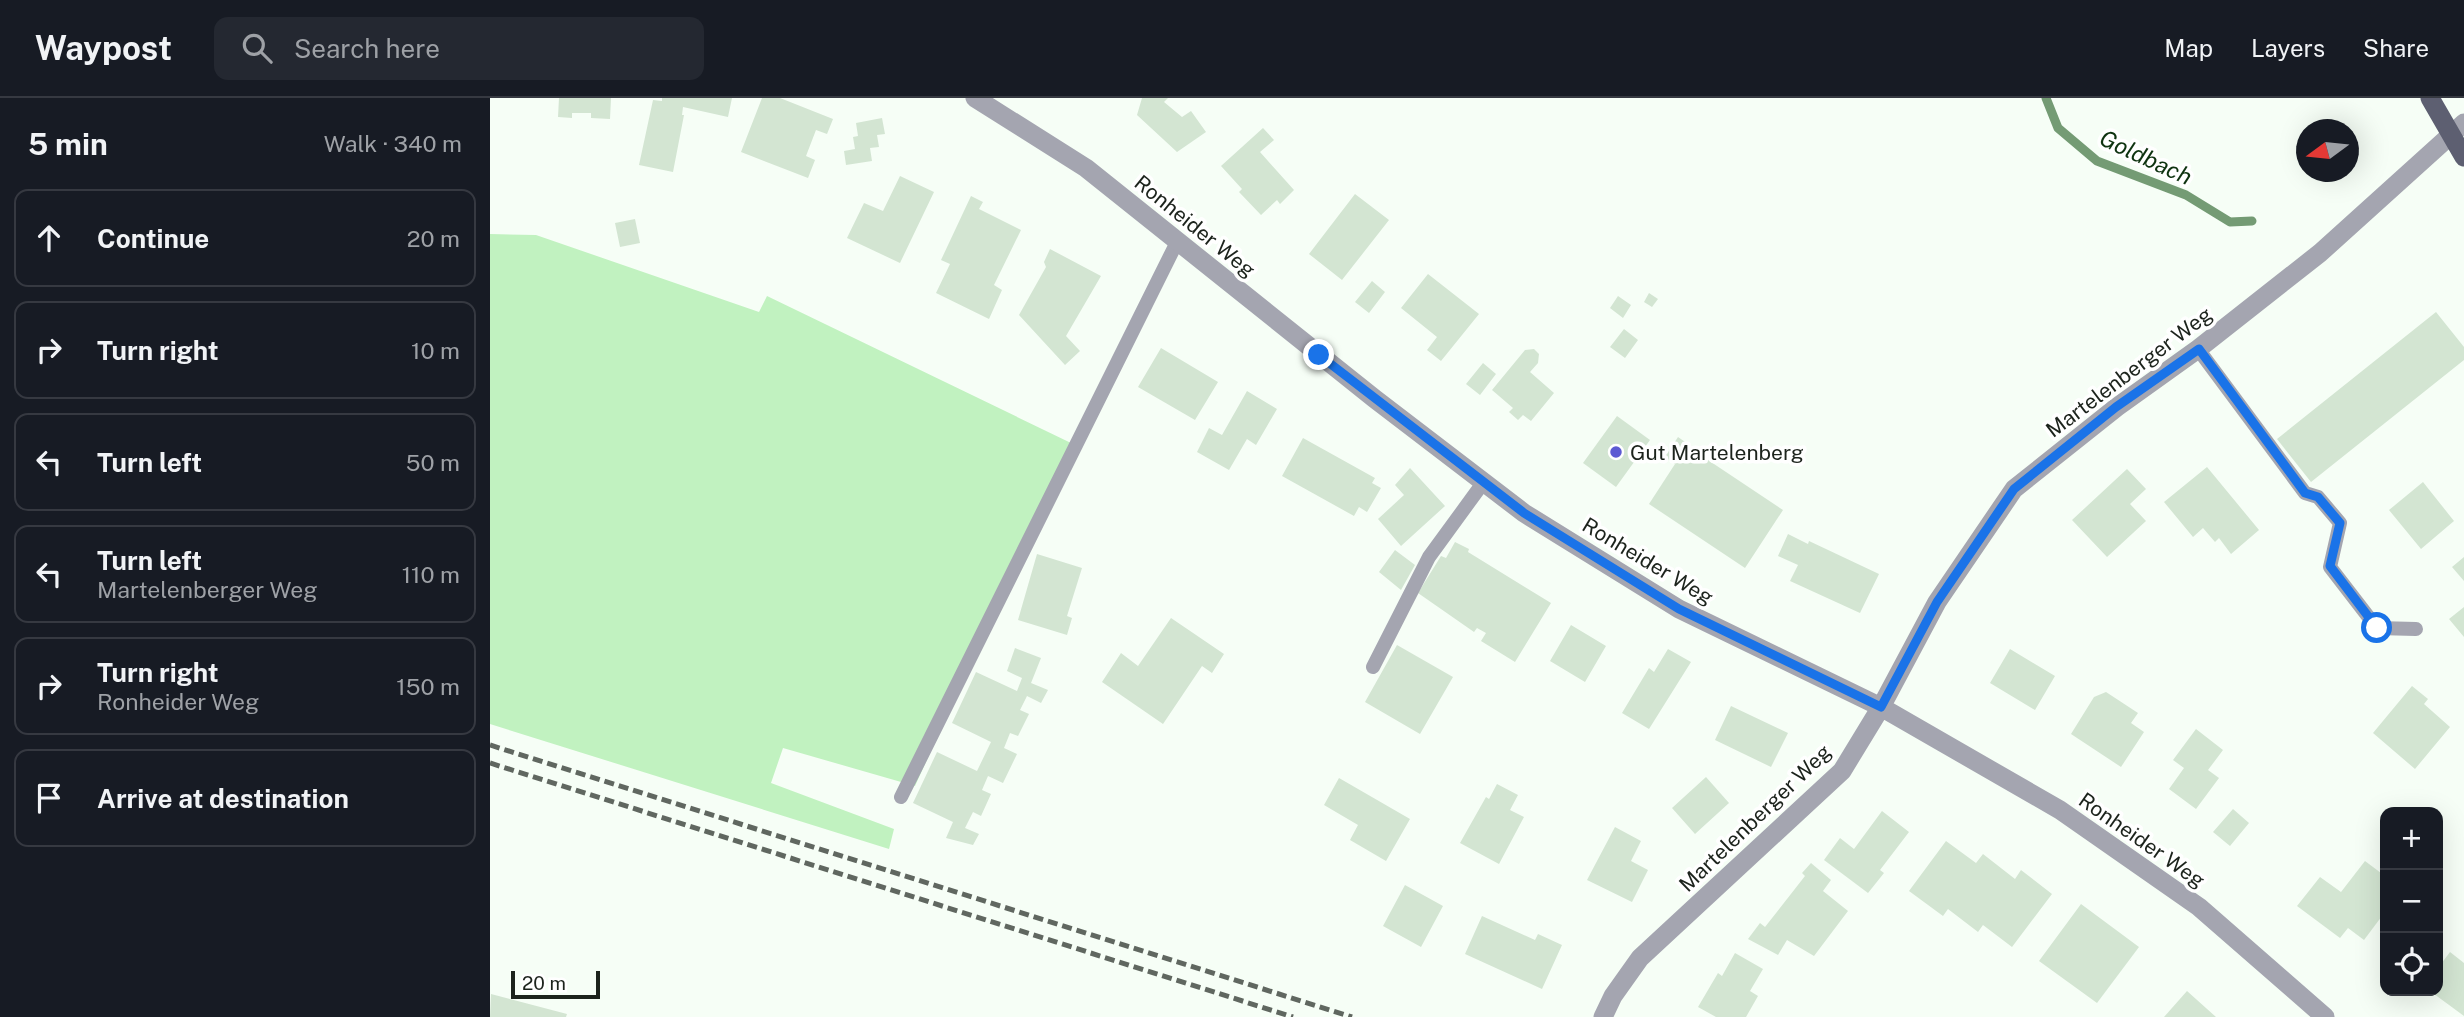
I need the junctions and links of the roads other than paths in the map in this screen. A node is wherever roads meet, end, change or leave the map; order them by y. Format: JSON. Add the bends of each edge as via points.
{"nodes":[{"id":1,"x":975,"y":98,"type":"edge"},
{"id":2,"x":2430,"y":98,"type":"edge"},
{"id":3,"x":2458,"y":129,"type":"edge"},
{"id":4,"x":2464,"y":157,"type":"edge"},
{"id":5,"x":1178,"y":240,"type":"junction"},
{"id":6,"x":2199,"y":349,"type":"junction"},
{"id":7,"x":1483,"y":483,"type":"junction"},
{"id":8,"x":2417,"y":629,"type":"dead end"},
{"id":9,"x":1373,"y":667,"type":"dead end"},
{"id":10,"x":1881,"y":707,"type":"junction"},
{"id":11,"x":901,"y":797,"type":"dead end"},
{"id":12,"x":1603,"y":1017,"type":"edge"},
{"id":13,"x":2325,"y":1017,"type":"edge"}],
"edges":[{"from":1,"to":5,"type":"street","name":"Ronheider Weg","via":[[1086,168]]},
{"from":2,"to":3,"type":"main road"},
{"from":3,"to":4,"type":"main road"},
{"from":3,"to":6,"type":"street","name":"Martelenberger Weg","via":[[2320,253]]},
{"from":5,"to":7,"type":"street","name":"Ronheider Weg"},
{"from":5,"to":11,"type":"lane"},
{"from":6,"to":8,"type":"lane","via":[[2305,493],[2318,497],[2340,523],[2330,566],[2377,628]]},
{"from":6,"to":10,"type":"street","name":"Martelenberger Weg","via":[[2116,407],[2014,489],[1937,602]]},
{"from":7,"to":9,"type":"lane","via":[[1429,557]]},
{"from":7,"to":10,"type":"street","name":"Ronheider Weg","via":[[1679,609]]},
{"from":10,"to":12,"type":"street","name":"Martelenberger Weg","via":[[1842,771],[1640,958]]},
{"from":10,"to":13,"type":"street","name":"Ronheider Weg","via":[[2060,810],[2199,907]]}]}
